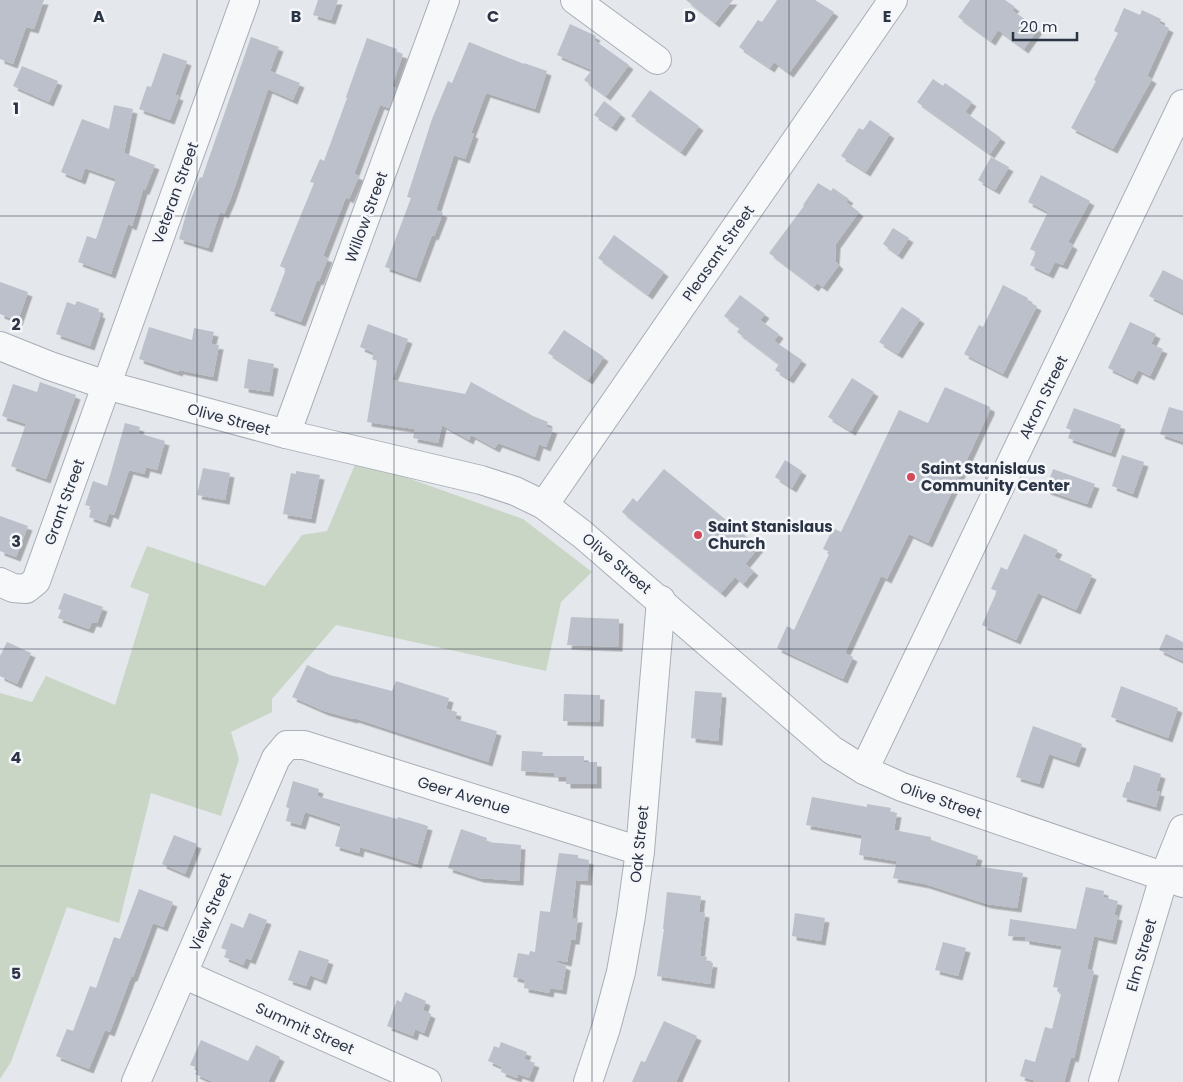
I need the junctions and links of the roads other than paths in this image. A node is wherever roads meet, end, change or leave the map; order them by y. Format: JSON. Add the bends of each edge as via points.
{"nodes":[{"id":1,"x":245,"y":0,"type":"edge"},
{"id":2,"x":445,"y":0,"type":"edge"},
{"id":3,"x":575,"y":0,"type":"edge"},
{"id":4,"x":893,"y":0,"type":"edge"},
{"id":5,"x":657,"y":60,"type":"dead end"},
{"id":6,"x":1183,"y":104,"type":"edge"},
{"id":7,"x":0,"y":346,"type":"edge"},
{"id":8,"x":106,"y":385,"type":"junction"},
{"id":9,"x":286,"y":434,"type":"junction"},
{"id":10,"x":544,"y":505,"type":"junction"},
{"id":11,"x":0,"y":582,"type":"edge"},
{"id":12,"x":661,"y":600,"type":"junction"},
{"id":13,"x":288,"y":745,"type":"joint"},
{"id":14,"x":864,"y":770,"type":"junction"},
{"id":15,"x":1183,"y":829,"type":"edge"},
{"id":16,"x":640,"y":851,"type":"junction"},
{"id":17,"x":1174,"y":880,"type":"edge"},
{"id":18,"x":183,"y":974,"type":"junction"},
{"id":19,"x":136,"y":1082,"type":"edge"},
{"id":20,"x":427,"y":1082,"type":"edge"},
{"id":21,"x":588,"y":1082,"type":"edge"},
{"id":22,"x":1104,"y":1082,"type":"edge"}],
"edges":[{"from":1,"to":8,"type":"street","name":"Veteran Street"},
{"from":2,"to":9,"type":"street","name":"Willow Street"},
{"from":3,"to":5,"type":"street"},
{"from":4,"to":10,"type":"street","name":"Pleasant Street"},
{"from":6,"to":14,"type":"street","name":"Akron Street"},
{"from":7,"to":8,"type":"street","name":"Olive Street"},
{"from":8,"to":9,"type":"street","name":"Olive Street"},
{"from":8,"to":11,"type":"street","name":"Grant Street","via":[[36,581],[26,589]]},
{"from":9,"to":10,"type":"street","name":"Olive Street","via":[[481,480]]},
{"from":10,"to":12,"type":"street","name":"Olive Street"},
{"from":12,"to":14,"type":"street","name":"Olive Street","via":[[832,750]]},
{"from":12,"to":16,"type":"street","name":"Oak Street"},
{"from":13,"to":16,"type":"street","name":"Geer Avenue","via":[[304,745]]},
{"from":13,"to":18,"type":"street","name":"View Street","via":[[276,758]]},
{"from":14,"to":17,"type":"street","name":"Olive Street","via":[[902,787]]},
{"from":15,"to":17,"type":"street","name":"Elm Street"},
{"from":16,"to":21,"type":"street","name":"Oak Street","via":[[621,972]]},
{"from":17,"to":22,"type":"street","name":"Elm Street"},
{"from":18,"to":19,"type":"street","name":"View Street"},
{"from":18,"to":20,"type":"street","name":"Summit Street"}]}
